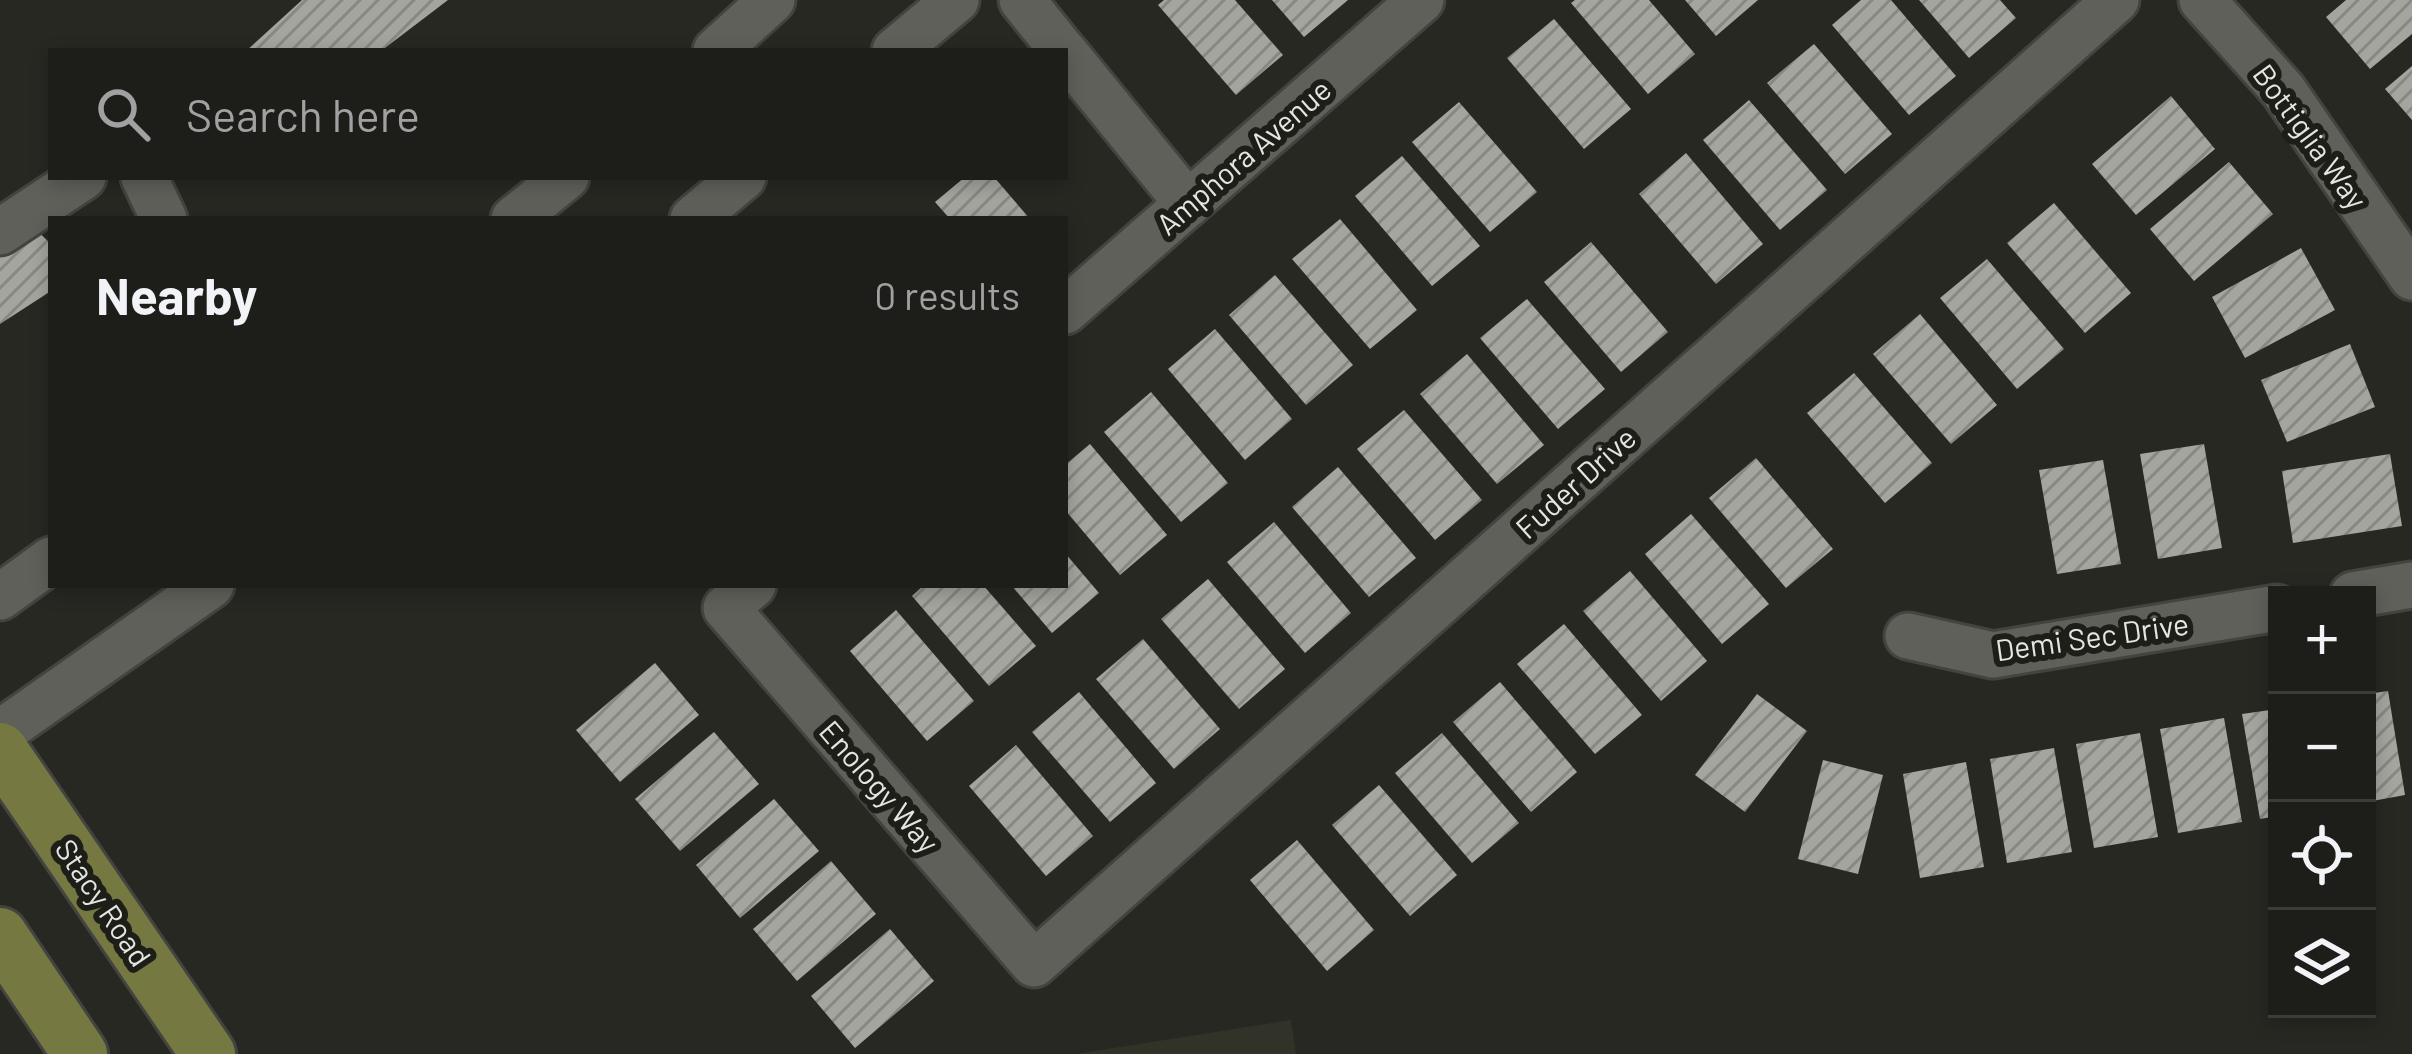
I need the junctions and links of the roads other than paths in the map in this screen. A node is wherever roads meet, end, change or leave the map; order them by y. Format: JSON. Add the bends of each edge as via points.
{"nodes":[{"id":1,"x":772,"y":0,"type":"edge"},
{"id":2,"x":956,"y":0,"type":"edge"},
{"id":3,"x":1022,"y":0,"type":"edge"},
{"id":4,"x":1420,"y":0,"type":"edge"},
{"id":5,"x":2116,"y":0,"type":"edge"},
{"id":6,"x":2202,"y":0,"type":"edge"},
{"id":7,"x":719,"y":48,"type":"edge"},
{"id":8,"x":899,"y":48,"type":"edge"},
{"id":9,"x":1061,"y":48,"type":"edge"},
{"id":10,"x":1068,"y":57,"type":"edge"},
{"id":11,"x":78,"y":180,"type":"edge"},
{"id":12,"x":145,"y":180,"type":"edge"},
{"id":13,"x":562,"y":180,"type":"edge"},
{"id":14,"x":739,"y":180,"type":"edge"},
{"id":15,"x":1188,"y":204,"type":"junction"},
{"id":16,"x":163,"y":216,"type":"edge"},
{"id":17,"x":518,"y":216,"type":"edge"},
{"id":18,"x":697,"y":216,"type":"edge"},
{"id":19,"x":0,"y":232,"type":"edge"},
{"id":20,"x":2412,"y":277,"type":"edge"},
{"id":21,"x":1068,"y":308,"type":"edge"},
{"id":22,"x":48,"y":562,"type":"edge"},
{"id":23,"x":2412,"y":585,"type":"edge"},
{"id":24,"x":207,"y":588,"type":"edge"},
{"id":25,"x":2376,"y":591,"type":"edge"},
{"id":26,"x":0,"y":596,"type":"edge"},
{"id":27,"x":739,"y":597,"type":"edge"},
{"id":28,"x":2268,"y":609,"type":"edge"},
{"id":29,"x":1908,"y":636,"type":"dead end"},
{"id":30,"x":0,"y":733,"type":"edge"},
{"id":31,"x":0,"y":750,"type":"edge"},
{"id":32,"x":0,"y":935,"type":"edge"},
{"id":33,"x":1034,"y":964,"type":"joint"},
{"id":34,"x":80,"y":1054,"type":"edge"},
{"id":35,"x":208,"y":1054,"type":"edge"}],
"edges":[{"from":1,"to":7,"type":"street"},
{"from":2,"to":8,"type":"street"},
{"from":3,"to":9,"type":"street"},
{"from":4,"to":15,"type":"street","name":"Amphora Avenue"},
{"from":5,"to":33,"type":"street","name":"Fuder Drive"},
{"from":6,"to":20,"type":"street","name":"Bottiglia Way","via":[[2283,90]]},
{"from":10,"to":15,"type":"street"},
{"from":11,"to":19,"type":"street"},
{"from":12,"to":16,"type":"street"},
{"from":13,"to":17,"type":"street"},
{"from":14,"to":18,"type":"street"},
{"from":15,"to":21,"type":"street","name":"Amphora Avenue"},
{"from":22,"to":26,"type":"street"},
{"from":23,"to":25,"type":"street"},
{"from":24,"to":30,"type":"street"},
{"from":27,"to":33,"type":"street","name":"Enology Way"},
{"from":28,"to":29,"type":"street","name":"Demi Sec Drive","via":[[1993,655]]},
{"from":31,"to":35,"type":"main road","name":"Stacy Road"},
{"from":32,"to":34,"type":"main road"}]}
